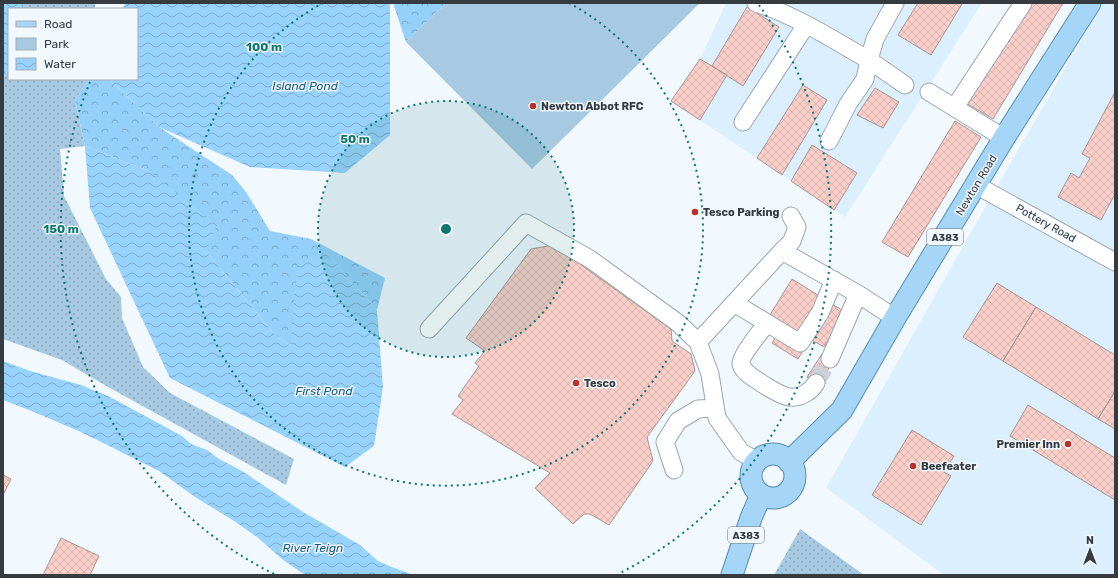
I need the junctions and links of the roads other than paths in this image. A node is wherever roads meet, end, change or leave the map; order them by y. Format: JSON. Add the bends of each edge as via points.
{"nodes":[{"id":1,"x":895,"y":3,"type":"edge"},
{"id":2,"x":1023,"y":3,"type":"edge"},
{"id":3,"x":1090,"y":3,"type":"edge"},
{"id":4,"x":768,"y":5,"type":"edge"},
{"id":5,"x":806,"y":25,"type":"junction"},
{"id":6,"x":869,"y":60,"type":"junction"},
{"id":7,"x":905,"y":85,"type":"dead end"},
{"id":8,"x":929,"y":92,"type":"dead end"},
{"id":9,"x":955,"y":107,"type":"junction"},
{"id":10,"x":742,"y":122,"type":"dead end"},
{"id":11,"x":1004,"y":138,"type":"junction"},
{"id":12,"x":829,"y":141,"type":"dead end"},
{"id":13,"x":976,"y":185,"type":"junction"},
{"id":14,"x":791,"y":216,"type":"dead end"},
{"id":15,"x":782,"y":251,"type":"junction"},
{"id":16,"x":1115,"y":262,"type":"edge"},
{"id":17,"x":834,"y":280,"type":"junction"},
{"id":18,"x":858,"y":294,"type":"junction"},
{"id":19,"x":734,"y":303,"type":"junction"},
{"id":20,"x":895,"y":318,"type":"junction"},
{"id":21,"x":767,"y":323,"type":"junction"},
{"id":22,"x":429,"y":329,"type":"dead end"},
{"id":23,"x":698,"y":342,"type":"junction"},
{"id":24,"x":830,"y":359,"type":"tunnel mouth"},
{"id":25,"x":816,"y":383,"type":"tunnel mouth"},
{"id":26,"x":715,"y":408,"type":"junction"},
{"id":27,"x":757,"y":461,"type":"junction"},
{"id":28,"x":789,"y":462,"type":"junction"},
{"id":29,"x":674,"y":470,"type":"dead end"},
{"id":30,"x":761,"y":495,"type":"junction"},
{"id":31,"x":732,"y":575,"type":"edge"}],
"edges":[{"from":1,"to":6,"type":"street","via":[[875,39]]},
{"from":2,"to":9,"type":"street"},
{"from":3,"to":11,"type":"main road","name":"Newton Road","number":"A383"},
{"from":4,"to":5,"type":"street"},
{"from":5,"to":6,"type":"street"},
{"from":5,"to":10,"type":"street"},
{"from":6,"to":7,"type":"street"},
{"from":6,"to":12,"type":"street","via":[[865,79],[848,104]]},
{"from":8,"to":9,"type":"street"},
{"from":9,"to":11,"type":"street"},
{"from":11,"to":13,"type":"main road","name":"Newton Road","number":"A383"},
{"from":13,"to":16,"type":"street","name":"Pottery Road"},
{"from":13,"to":20,"type":"main road","name":"Newton Road","number":"A383"},
{"from":14,"to":15,"type":"street","via":[[797,227],[792,241]]},
{"from":15,"to":17,"type":"street"},
{"from":15,"to":19,"type":"street"},
{"from":17,"to":18,"type":"street"},
{"from":17,"to":21,"type":"street","via":[[820,313],[800,343]]},
{"from":18,"to":20,"type":"street"},
{"from":18,"to":24,"type":"street"},
{"from":19,"to":21,"type":"street"},
{"from":19,"to":23,"type":"street"},
{"from":20,"to":28,"type":"main road","name":"Newton Road","number":"A383","via":[[842,410]]},
{"from":21,"to":25,"type":"street","via":[[742,357],[741,364],[746,373],[790,398],[801,396]]},
{"from":22,"to":23,"type":"street","via":[[526,223],[590,259],[678,323]]},
{"from":23,"to":26,"type":"street","via":[[710,374]]},
{"from":26,"to":27,"type":"street","via":[[717,418],[742,452]]},
{"from":26,"to":29,"type":"street","via":[[698,409],[678,421],[665,442]]},
{"from":27,"to":28,"type":"main road","via":[[766,455],[774,454]]},
{"from":27,"to":30,"type":"main road","via":[[751,477],[752,484]]},
{"from":28,"to":30,"type":"main road","via":[[795,473],[795,480],[787,493],[774,499]]},
{"from":30,"to":31,"type":"main road","number":"A383"}]}
